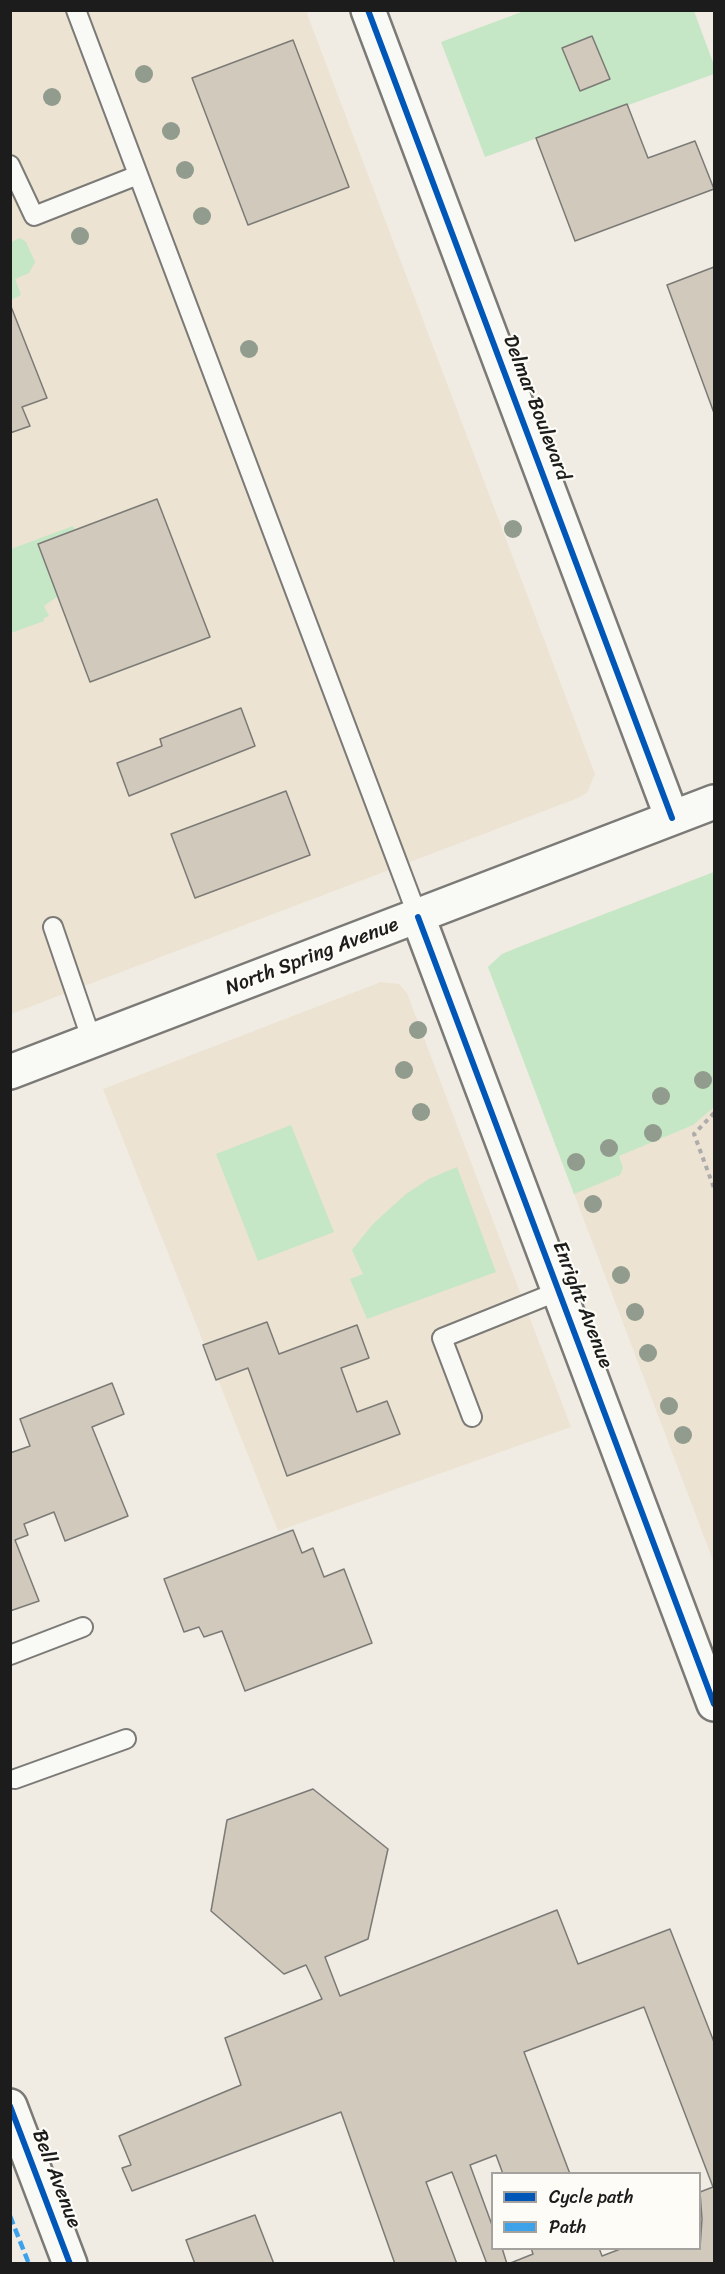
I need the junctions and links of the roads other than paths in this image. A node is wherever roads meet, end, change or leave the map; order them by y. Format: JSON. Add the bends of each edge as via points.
{"nodes":[{"id":1,"x":76,"y":10,"type":"edge"},
{"id":2,"x":368,"y":10,"type":"edge"},
{"id":3,"x":10,"y":165,"type":"edge"},
{"id":4,"x":138,"y":175,"type":"junction"},
{"id":5,"x":714,"y":802,"type":"edge"},
{"id":6,"x":672,"y":818,"type":"junction"},
{"id":7,"x":418,"y":917,"type":"junction"},
{"id":8,"x":53,"y":927,"type":"dead end"},
{"id":9,"x":92,"y":1041,"type":"junction"},
{"id":10,"x":10,"y":1072,"type":"edge"},
{"id":11,"x":559,"y":1291,"type":"junction"},
{"id":12,"x":472,"y":1418,"type":"dead end"},
{"id":13,"x":83,"y":1627,"type":"dead end"},
{"id":14,"x":10,"y":1655,"type":"edge"},
{"id":15,"x":714,"y":1704,"type":"edge"},
{"id":16,"x":126,"y":1739,"type":"dead end"},
{"id":17,"x":15,"y":1779,"type":"dead end"},
{"id":18,"x":10,"y":2106,"type":"edge"},
{"id":19,"x":70,"y":2264,"type":"edge"}],
"edges":[{"from":1,"to":4,"type":"lane"},
{"from":2,"to":6,"type":"street","name":"Delmar Boulevard"},
{"from":3,"to":4,"type":"lane","via":[[34,216]]},
{"from":4,"to":7,"type":"lane"},
{"from":5,"to":6,"type":"street","name":"North Spring Avenue"},
{"from":6,"to":7,"type":"street","name":"North Spring Avenue"},
{"from":7,"to":9,"type":"street","name":"North Spring Avenue"},
{"from":7,"to":11,"type":"street","name":"Enright Avenue"},
{"from":8,"to":9,"type":"lane"},
{"from":9,"to":10,"type":"street","name":"North Spring Avenue"},
{"from":11,"to":12,"type":"lane","via":[[442,1338]]},
{"from":11,"to":15,"type":"street","name":"Enright Avenue"},
{"from":13,"to":14,"type":"lane"},
{"from":16,"to":17,"type":"lane"},
{"from":18,"to":19,"type":"street","name":"Bell Avenue"}]}
